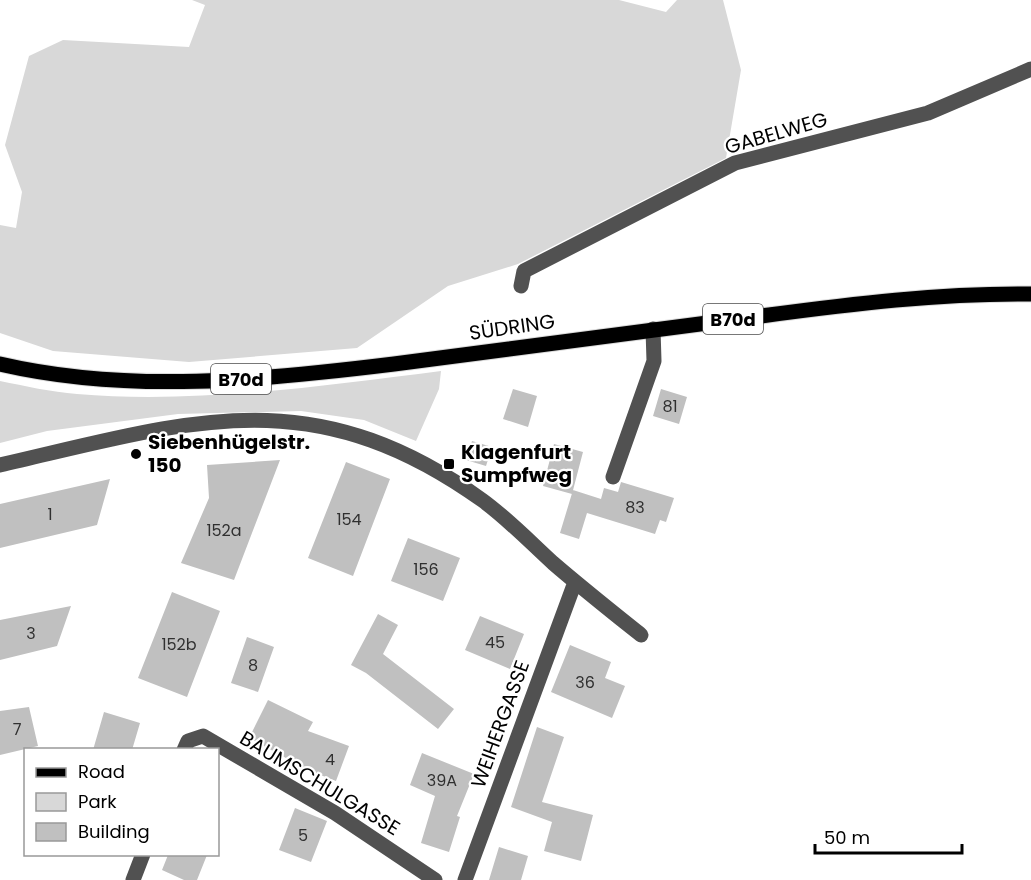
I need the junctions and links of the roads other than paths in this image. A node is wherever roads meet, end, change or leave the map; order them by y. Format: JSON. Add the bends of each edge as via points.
{"nodes":[{"id":1,"x":1031,"y":69,"type":"edge"},
{"id":2,"x":521,"y":286,"type":"dead end"},
{"id":3,"x":1031,"y":294,"type":"edge"},
{"id":4,"x":653,"y":329,"type":"junction"},
{"id":5,"x":0,"y":364,"type":"edge"},
{"id":6,"x":0,"y":465,"type":"edge"},
{"id":7,"x":613,"y":477,"type":"dead end"},
{"id":8,"x":575,"y":582,"type":"junction"},
{"id":9,"x":641,"y":635,"type":"dead end"},
{"id":10,"x":185,"y":748,"type":"edge"},
{"id":11,"x":143,"y":856,"type":"edge"},
{"id":12,"x":133,"y":880,"type":"edge"},
{"id":13,"x":435,"y":880,"type":"edge"},
{"id":14,"x":465,"y":880,"type":"edge"}],
"edges":[{"from":1,"to":2,"type":"street","name":"GABELWEG","via":[[928,113],[735,163],[524,271]]},
{"from":3,"to":4,"type":"main road","name":"SÜDRING","number":"B70d","via":[[906,297]]},
{"from":4,"to":5,"type":"main road","name":"SÜDRING","number":"B70d","via":[[330,372],[220,380],[125,382],[42,374]]},
{"from":4,"to":7,"type":"street","via":[[654,361]]},
{"from":6,"to":8,"type":"street","via":[[216,420],[263,418],[309,422],[370,438],[455,481]]},
{"from":8,"to":9,"type":"street"},
{"from":8,"to":14,"type":"street","name":"WEIHERGASSE"},
{"from":10,"to":13,"type":"street","name":"BAUMSCHULGASSE","via":[[188,741],[203,736],[335,813]]},
{"from":11,"to":12,"type":"street"}]}
